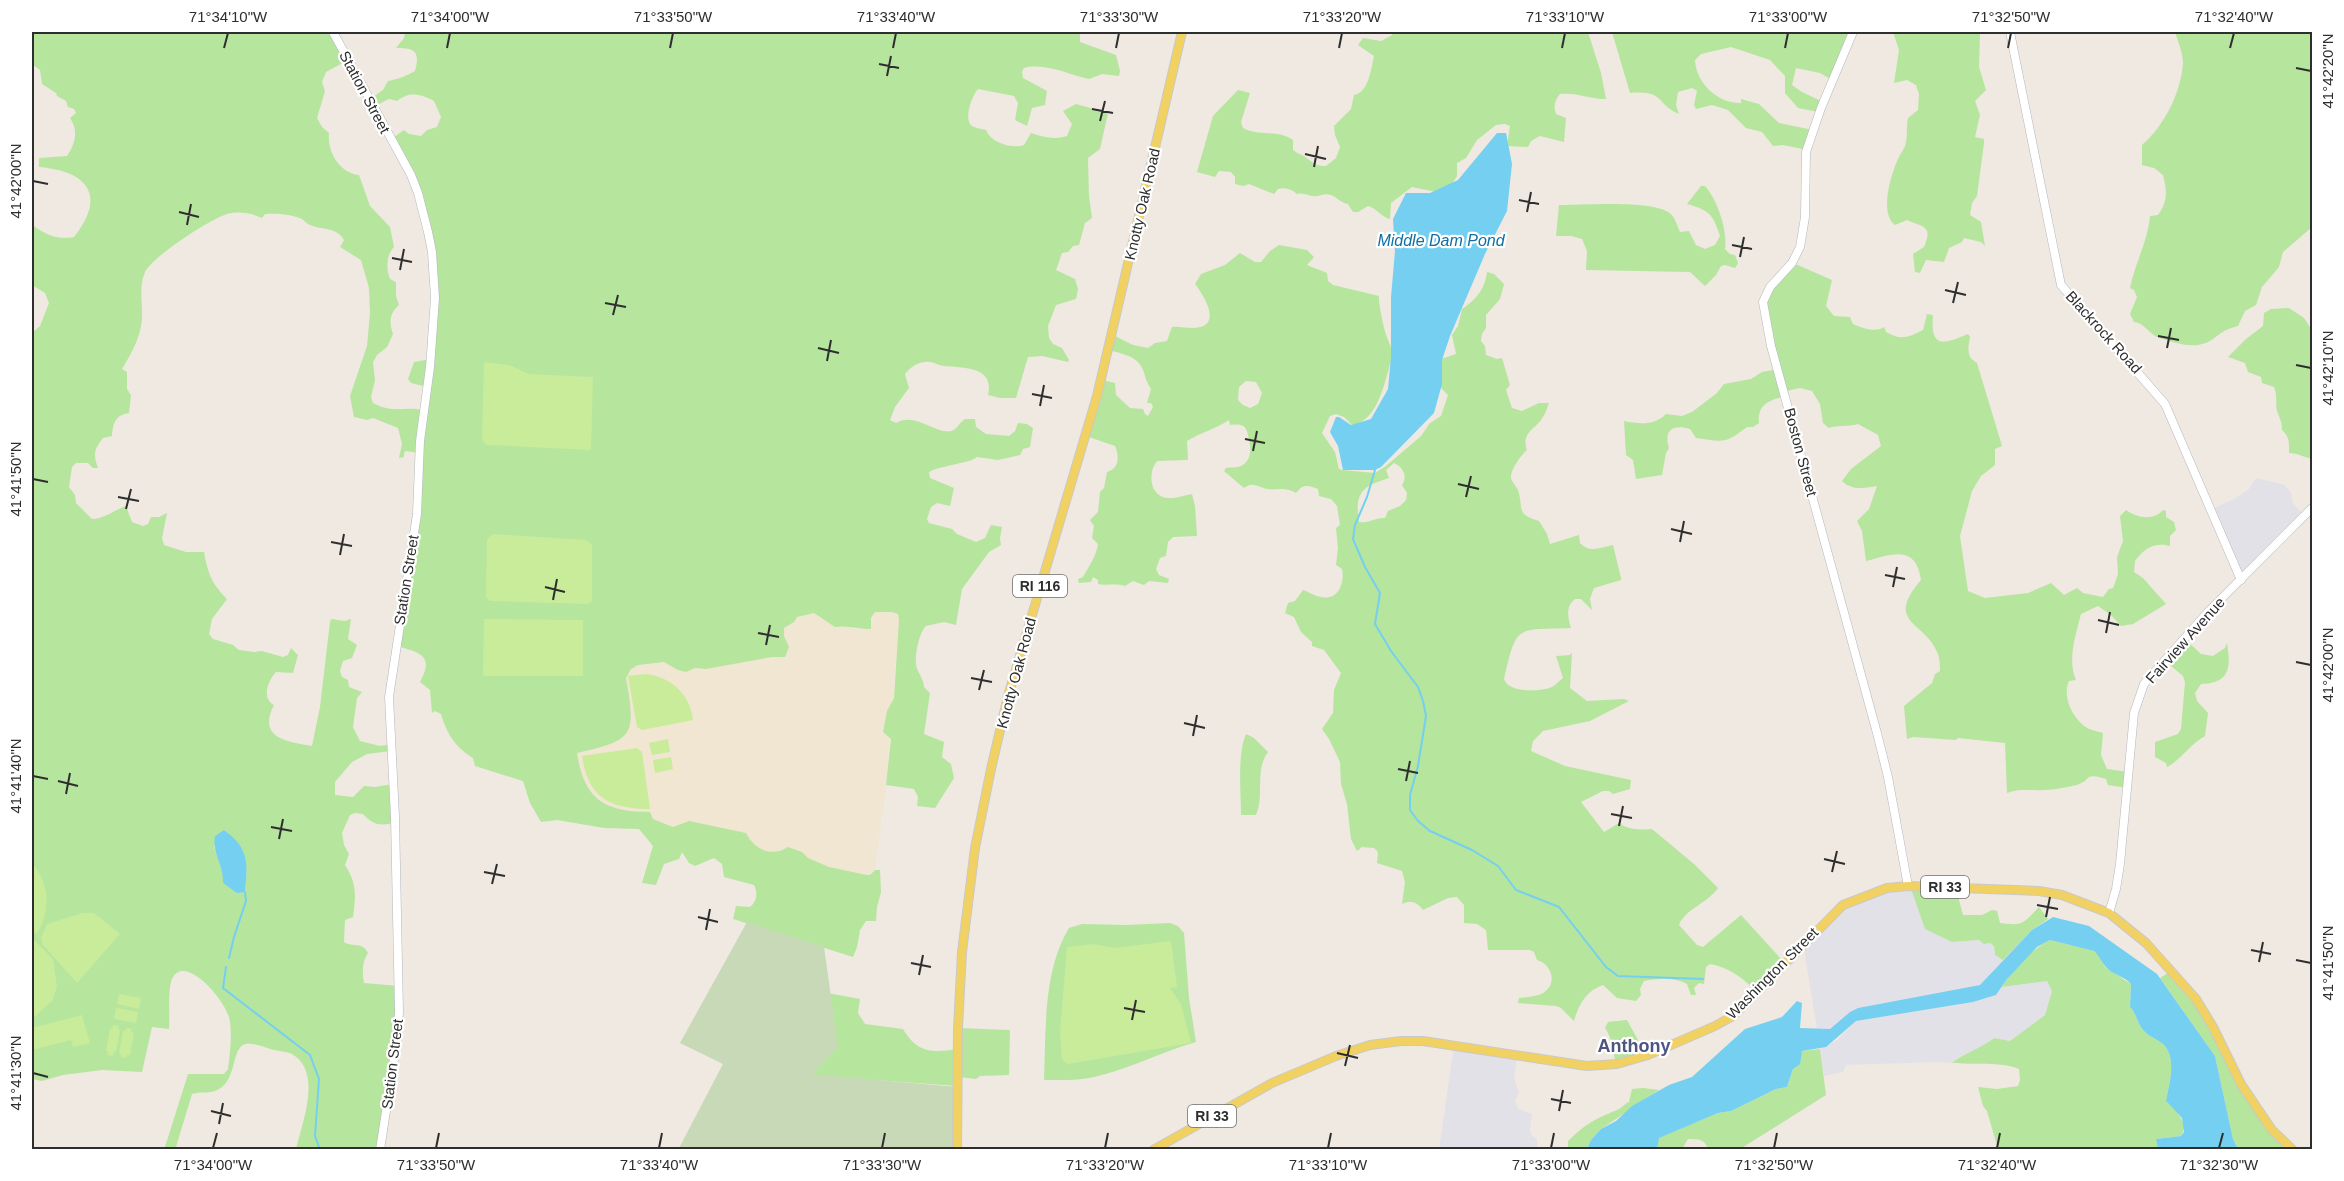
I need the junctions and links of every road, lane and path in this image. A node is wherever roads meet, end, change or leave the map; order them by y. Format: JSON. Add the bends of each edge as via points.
{"nodes":[{"id":1,"x":333,"y":32,"type":"edge"},
{"id":2,"x":1182,"y":32,"type":"edge"},
{"id":3,"x":1852,"y":32,"type":"edge"},
{"id":4,"x":2010,"y":32,"type":"edge"},
{"id":5,"x":2313,"y":508,"type":"edge"},
{"id":6,"x":2241,"y":580,"type":"junction"},
{"id":7,"x":1908,"y":886,"type":"junction"},
{"id":8,"x":2109,"y":913,"type":"junction"},
{"id":9,"x":380,"y":1149,"type":"edge"},
{"id":10,"x":957,"y":1149,"type":"edge"},
{"id":11,"x":1153,"y":1149,"type":"edge"},
{"id":12,"x":2293,"y":1149,"type":"edge"}],
"edges":[{"from":1,"to":9,"type":"street","name":"Station Street","via":[[411,175],[428,232],[434,273],[433,344],[420,441],[417,514],[389,697],[399,1012]]},
{"from":2,"to":10,"type":"main road","name":"Knotty Oak Road","number":"RI 116","via":[[1098,396],[1008,696],[975,848],[962,952]]},
{"from":3,"to":7,"type":"street","name":"Boston Street","via":[[1806,152],[1805,217],[1800,247],[1763,302],[1771,346],[1888,777]]},
{"from":4,"to":6,"type":"street","name":"Blackrock Road","via":[[2061,285],[2165,404]]},
{"from":5,"to":6,"type":"street","name":"Fairview Avenue"},
{"from":6,"to":8,"type":"street","name":"Fairview Avenue","via":[[2153,672],[2138,699],[2120,864]]},
{"from":7,"to":8,"type":"main road","name":"Washington Street","number":"RI 33","via":[[2044,892]]},
{"from":7,"to":11,"type":"main road","name":"Washington Street","number":"RI 33","via":[[1887,888],[1843,905],[1733,1016],[1648,1055],[1617,1064],[1587,1066],[1423,1041],[1370,1045],[1272,1083]]},
{"from":8,"to":12,"type":"main road","name":"Washington Street","number":"RI 33","via":[[2146,943],[2196,999],[2241,1084],[2272,1131]]}]}
